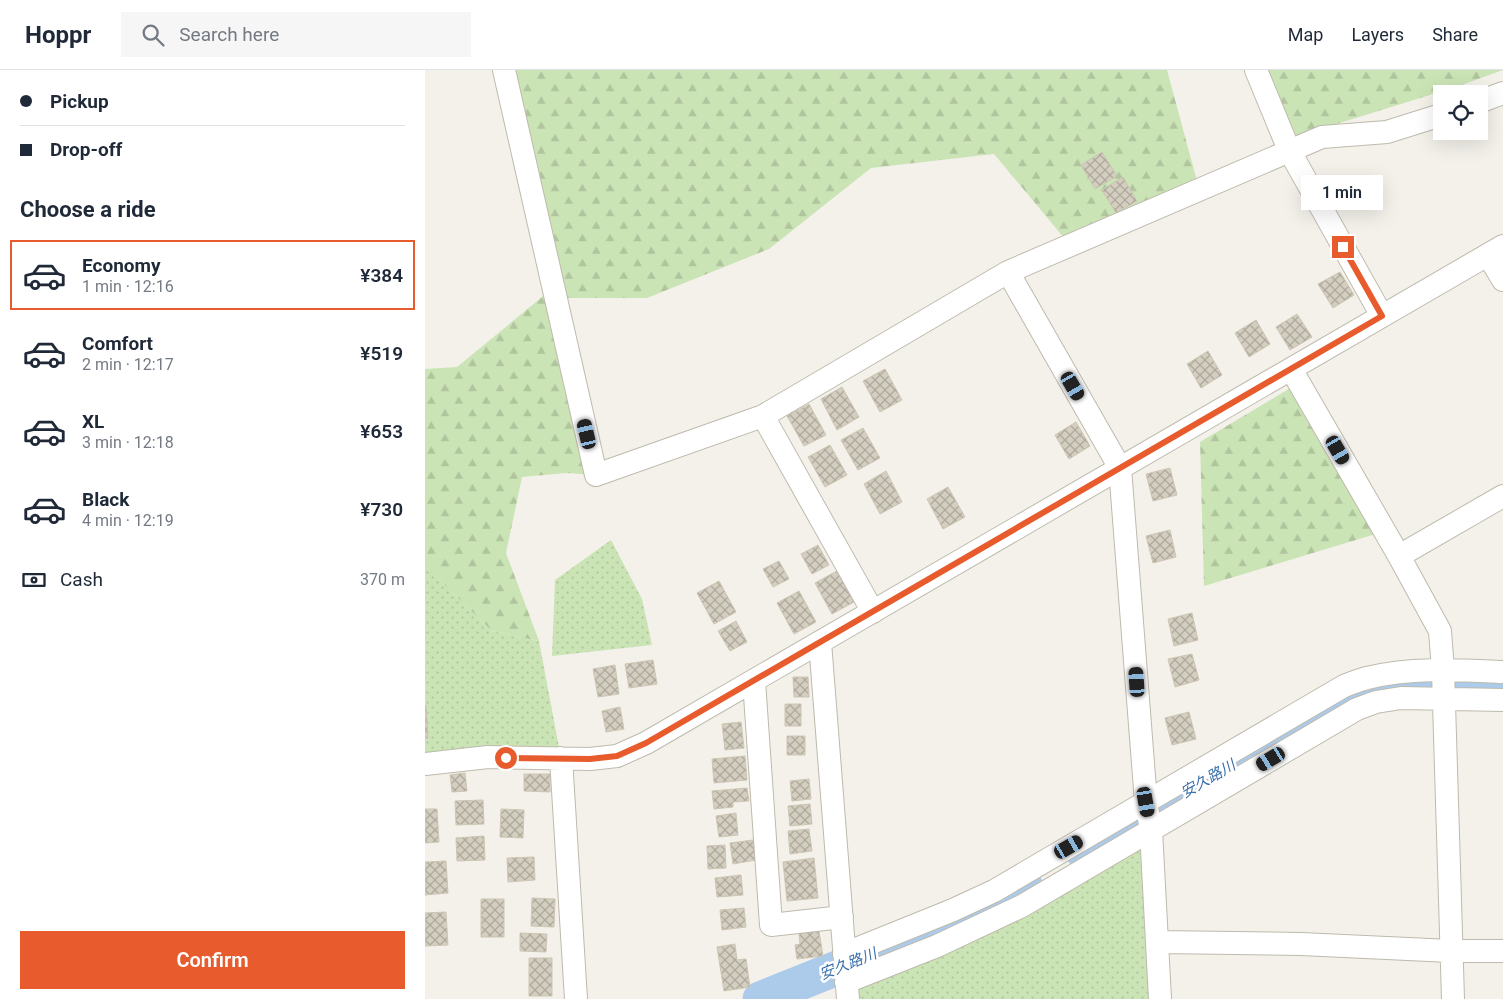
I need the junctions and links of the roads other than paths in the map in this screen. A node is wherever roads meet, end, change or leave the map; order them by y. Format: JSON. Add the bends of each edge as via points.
{"nodes":[{"id":1,"x":504,"y":70,"type":"edge"},
{"id":2,"x":1256,"y":70,"type":"edge"},
{"id":3,"x":1503,"y":93,"type":"edge"},
{"id":4,"x":1488,"y":99,"type":"edge"},
{"id":5,"x":1433,"y":118,"type":"edge"},
{"id":6,"x":1289,"y":150,"type":"junction"},
{"id":7,"x":1496,"y":250,"type":"edge"},
{"id":8,"x":1007,"y":272,"type":"junction"},
{"id":9,"x":1503,"y":280,"type":"edge"},
{"id":10,"x":1382,"y":316,"type":"junction"},
{"id":11,"x":1291,"y":370,"type":"junction"},
{"id":12,"x":763,"y":416,"type":"junction"},
{"id":13,"x":1120,"y":468,"type":"junction"},
{"id":14,"x":1503,"y":496,"type":"edge"},
{"id":15,"x":1399,"y":556,"type":"junction"},
{"id":16,"x":873,"y":612,"type":"junction"},
{"id":17,"x":820,"y":642,"type":"junction"},
{"id":18,"x":1443,"y":670,"type":"junction"},
{"id":19,"x":1503,"y":672,"type":"edge"},
{"id":20,"x":754,"y":681,"type":"junction"},
{"id":21,"x":1444,"y":699,"type":"junction"},
{"id":22,"x":1503,"y":700,"type":"edge"},
{"id":23,"x":561,"y":758,"type":"junction"},
{"id":24,"x":425,"y":764,"type":"edge"},
{"id":25,"x":1146,"y":802,"type":"junction"},
{"id":26,"x":1151,"y":830,"type":"junction"},
{"id":27,"x":841,"y":917,"type":"junction"},
{"id":28,"x":1157,"y":942,"type":"junction"},
{"id":29,"x":1451,"y":951,"type":"junction"},
{"id":30,"x":1503,"y":951,"type":"edge"},
{"id":31,"x":844,"y":954,"type":"junction"},
{"id":32,"x":847,"y":990,"type":"edge"},
{"id":33,"x":576,"y":999,"type":"edge"},
{"id":34,"x":1160,"y":999,"type":"edge"},
{"id":35,"x":1453,"y":999,"type":"edge"}],
"edges":[{"from":1,"to":12,"type":"street","via":[[596,475]]},
{"from":2,"to":6,"type":"street"},
{"from":3,"to":4,"type":"street"},
{"from":5,"to":6,"type":"street","via":[[1387,132],[1322,136]]},
{"from":6,"to":8,"type":"street"},
{"from":6,"to":10,"type":"street"},
{"from":7,"to":9,"type":"street"},
{"from":7,"to":10,"type":"street"},
{"from":8,"to":12,"type":"street"},
{"from":8,"to":13,"type":"street"},
{"from":10,"to":11,"type":"street"},
{"from":11,"to":13,"type":"street"},
{"from":11,"to":15,"type":"street"},
{"from":12,"to":16,"type":"street"},
{"from":13,"to":16,"type":"street"},
{"from":13,"to":25,"type":"street"},
{"from":14,"to":15,"type":"street"},
{"from":15,"to":18,"type":"street","via":[[1440,631]]},
{"from":16,"to":17,"type":"street"},
{"from":17,"to":20,"type":"street"},
{"from":17,"to":27,"type":"street"},
{"from":18,"to":19,"type":"street"},
{"from":18,"to":21,"type":"street"},
{"from":18,"to":25,"type":"street","via":[[1387,674],[1344,686]]},
{"from":20,"to":23,"type":"street","via":[[646,743],[617,756]]},
{"from":20,"to":27,"type":"street","via":[[771,925]]},
{"from":21,"to":22,"type":"street"},
{"from":21,"to":26,"type":"street","via":[[1401,698],[1357,709]]},
{"from":21,"to":29,"type":"street"},
{"from":23,"to":24,"type":"street","via":[[488,757]]},
{"from":23,"to":33,"type":"street"},
{"from":25,"to":26,"type":"street"},
{"from":25,"to":31,"type":"street","via":[[994,891]]},
{"from":26,"to":28,"type":"street"},
{"from":26,"to":32,"type":"street","via":[[1022,906]]},
{"from":27,"to":31,"type":"street"},
{"from":28,"to":29,"type":"street"},
{"from":28,"to":34,"type":"street"},
{"from":29,"to":30,"type":"street"},
{"from":29,"to":35,"type":"street"},
{"from":31,"to":32,"type":"street"}]}
